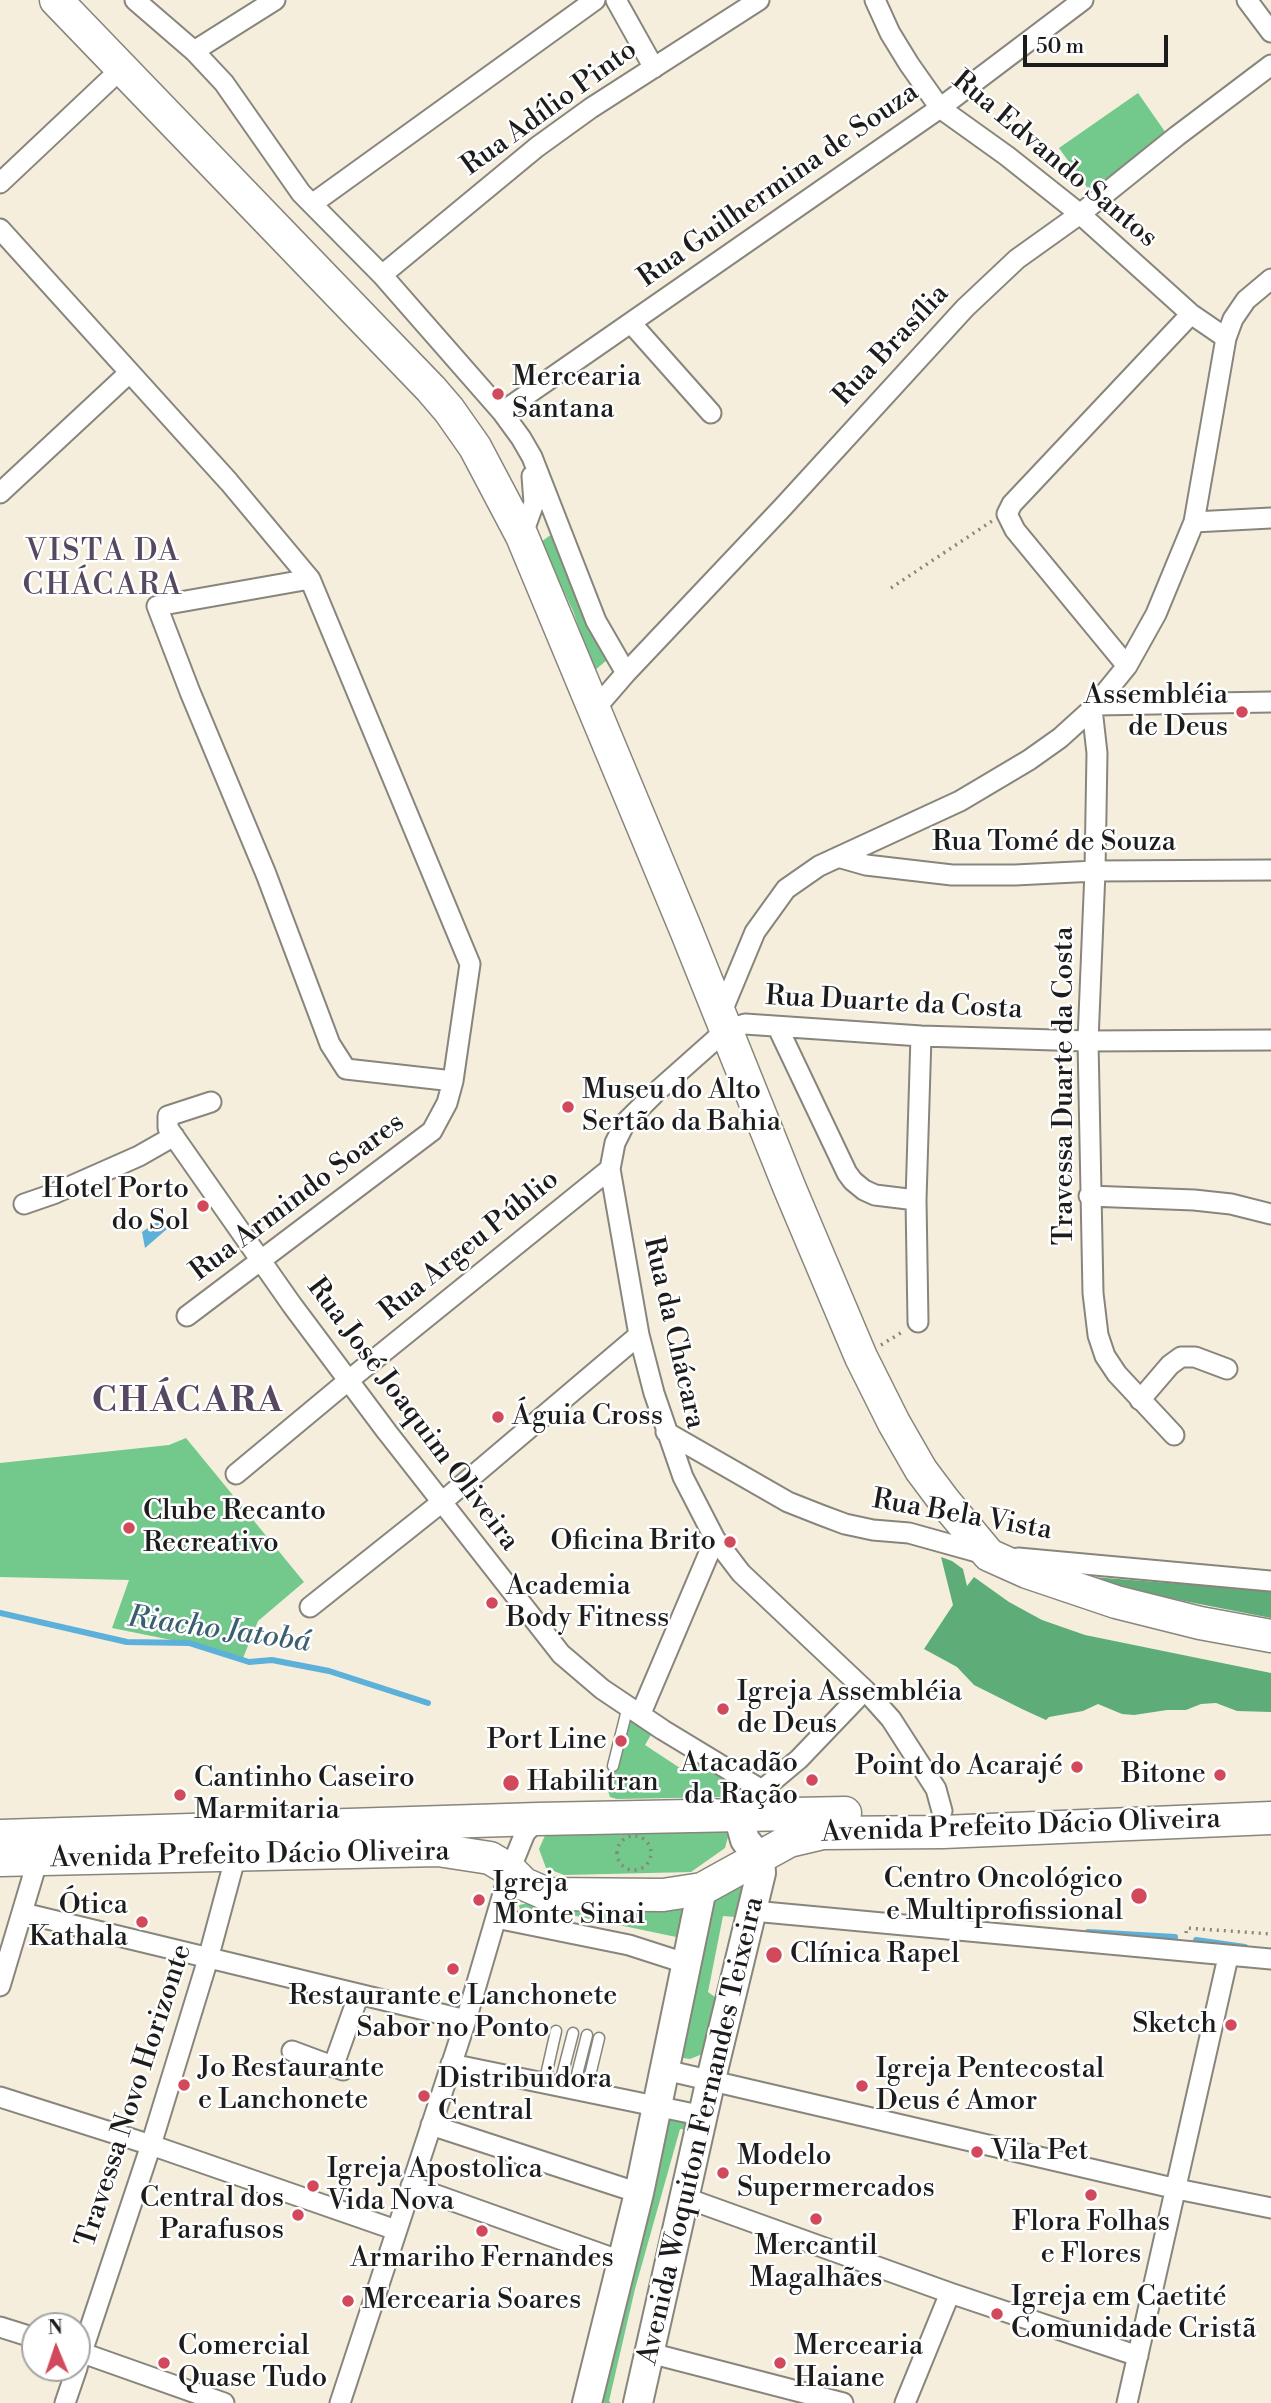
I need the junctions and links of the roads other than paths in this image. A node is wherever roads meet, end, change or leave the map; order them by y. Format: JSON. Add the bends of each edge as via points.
{"nodes":[{"id":1,"x":57,"y":0,"type":"edge"},
{"id":2,"x":135,"y":0,"type":"edge"},
{"id":3,"x":275,"y":0,"type":"edge"},
{"id":4,"x":595,"y":0,"type":"edge"},
{"id":5,"x":616,"y":0,"type":"edge"},
{"id":6,"x":759,"y":0,"type":"edge"},
{"id":7,"x":876,"y":0,"type":"edge"},
{"id":8,"x":1083,"y":0,"type":"edge"},
{"id":9,"x":1247,"y":0,"type":"edge"},
{"id":10,"x":1271,"y":32,"type":"edge"},
{"id":11,"x":194,"y":51,"type":"junction"},
{"id":12,"x":1271,"y":65,"type":"edge"},
{"id":13,"x":122,"y":68,"type":"junction"},
{"id":14,"x":654,"y":68,"type":"junction"},
{"id":15,"x":940,"y":108,"type":"junction"},
{"id":16,"x":0,"y":183,"type":"edge"},
{"id":17,"x":312,"y":204,"type":"junction"},
{"id":18,"x":1080,"y":214,"type":"junction"},
{"id":19,"x":0,"y":229,"type":"edge"},
{"id":20,"x":382,"y":275,"type":"junction"},
{"id":21,"x":1271,"y":279,"type":"edge"},
{"id":22,"x":1191,"y":314,"type":"junction"},
{"id":23,"x":631,"y":323,"type":"junction"},
{"id":24,"x":1226,"y":338,"type":"junction"},
{"id":25,"x":128,"y":374,"type":"junction"},
{"id":26,"x":502,"y":412,"type":"junction"},
{"id":27,"x":711,"y":413,"type":"dead end"},
{"id":28,"x":532,"y":457,"type":"junction"},
{"id":29,"x":1,"y":490,"type":"edge"},
{"id":30,"x":1271,"y":518,"type":"edge"},
{"id":31,"x":1194,"y":522,"type":"junction"},
{"id":32,"x":522,"y":536,"type":"junction"},
{"id":33,"x":310,"y":579,"type":"junction"},
{"id":34,"x":1127,"y":666,"type":"junction"},
{"id":35,"x":626,"y":673,"type":"junction"},
{"id":36,"x":1271,"y":702,"type":"edge"},
{"id":37,"x":1094,"y":707,"type":"junction"},
{"id":38,"x":594,"y":710,"type":"junction"},
{"id":39,"x":838,"y":857,"type":"junction"},
{"id":40,"x":1271,"y":870,"type":"edge"},
{"id":41,"x":1096,"y":871,"type":"junction"},
{"id":42,"x":723,"y":1023,"type":"junction"},
{"id":43,"x":778,"y":1028,"type":"junction"},
{"id":44,"x":921,"y":1036,"type":"junction"},
{"id":45,"x":1271,"y":1040,"type":"edge"},
{"id":46,"x":1088,"y":1041,"type":"junction"},
{"id":47,"x":453,"y":1081,"type":"junction"},
{"id":48,"x":211,"y":1102,"type":"dead end"},
{"id":49,"x":174,"y":1136,"type":"junction"},
{"id":50,"x":610,"y":1169,"type":"junction"},
{"id":51,"x":1090,"y":1196,"type":"junction"},
{"id":52,"x":916,"y":1200,"type":"junction"},
{"id":53,"x":24,"y":1204,"type":"dead end"},
{"id":54,"x":1271,"y":1213,"type":"edge"},
{"id":55,"x":262,"y":1260,"type":"junction"},
{"id":56,"x":187,"y":1316,"type":"dead end"},
{"id":57,"x":918,"y":1322,"type":"road end"},
{"id":58,"x":639,"y":1335,"type":"junction"},
{"id":59,"x":1227,"y":1369,"type":"dead end"},
{"id":60,"x":349,"y":1380,"type":"junction"},
{"id":61,"x":1140,"y":1400,"type":"junction"},
{"id":62,"x":666,"y":1432,"type":"junction"},
{"id":63,"x":1174,"y":1435,"type":"dead end"},
{"id":64,"x":236,"y":1474,"type":"dead end"},
{"id":65,"x":442,"y":1502,"type":"junction"},
{"id":66,"x":715,"y":1539,"type":"junction"},
{"id":67,"x":989,"y":1555,"type":"junction"},
{"id":68,"x":1271,"y":1581,"type":"edge"},
{"id":69,"x":310,"y":1607,"type":"dead end"},
{"id":70,"x":1271,"y":1636,"type":"edge"},
{"id":71,"x":865,"y":1690,"type":"junction"},
{"id":72,"x":635,"y":1709,"type":"junction"},
{"id":73,"x":613,"y":1766,"type":"dead end"},
{"id":74,"x":762,"y":1790,"type":"junction"},
{"id":75,"x":1271,"y":1800,"type":"edge"},
{"id":76,"x":942,"y":1811,"type":"junction"},
{"id":77,"x":1271,"y":1818,"type":"edge"},
{"id":78,"x":538,"y":1819,"type":"junction"},
{"id":79,"x":0,"y":1836,"type":"edge"},
{"id":80,"x":748,"y":1838,"type":"junction"},
{"id":81,"x":236,"y":1855,"type":"junction"},
{"id":82,"x":38,"y":1859,"type":"junction"},
{"id":83,"x":0,"y":1860,"type":"edge"},
{"id":84,"x":510,"y":1870,"type":"junction"},
{"id":85,"x":710,"y":1885,"type":"junction"},
{"id":86,"x":753,"y":1912,"type":"junction"},
{"id":87,"x":23,"y":1913,"type":"junction"},
{"id":88,"x":496,"y":1918,"type":"junction"},
{"id":89,"x":1228,"y":1957,"type":"junction"},
{"id":90,"x":208,"y":1959,"type":"junction"},
{"id":91,"x":1271,"y":1959,"type":"edge"},
{"id":92,"x":688,"y":1964,"type":"junction"},
{"id":93,"x":0,"y":1986,"type":"edge"},
{"id":94,"x":359,"y":1994,"type":"junction"},
{"id":95,"x":466,"y":2020,"type":"junction"},
{"id":96,"x":556,"y":2031,"type":"dead end"},
{"id":97,"x":573,"y":2033,"type":"dead end"},
{"id":98,"x":587,"y":2035,"type":"dead end"},
{"id":99,"x":599,"y":2038,"type":"dead end"},
{"id":100,"x":292,"y":2051,"type":"dead end"},
{"id":101,"x":451,"y":2064,"type":"junction"},
{"id":102,"x":665,"y":2070,"type":"junction"},
{"id":103,"x":711,"y":2080,"type":"junction"},
{"id":104,"x":565,"y":2088,"type":"junction"},
{"id":105,"x":0,"y":2097,"type":"edge"},
{"id":106,"x":657,"y":2107,"type":"junction"},
{"id":107,"x":704,"y":2116,"type":"junction"},
{"id":108,"x":431,"y":2125,"type":"junction"},
{"id":109,"x":151,"y":2145,"type":"junction"},
{"id":110,"x":411,"y":2186,"type":"junction"},
{"id":111,"x":1177,"y":2189,"type":"junction"},
{"id":112,"x":639,"y":2193,"type":"junction"},
{"id":113,"x":685,"y":2198,"type":"junction"},
{"id":114,"x":1271,"y":2208,"type":"edge"},
{"id":115,"x":396,"y":2230,"type":"junction"},
{"id":116,"x":621,"y":2261,"type":"junction"},
{"id":117,"x":950,"y":2293,"type":"junction"},
{"id":118,"x":91,"y":2322,"type":"edge"},
{"id":119,"x":0,"y":2327,"type":"edge"},
{"id":120,"x":21,"y":2334,"type":"edge"},
{"id":121,"x":650,"y":2353,"type":"junction"},
{"id":122,"x":1139,"y":2356,"type":"junction"},
{"id":123,"x":91,"y":2364,"type":"edge"},
{"id":124,"x":71,"y":2382,"type":"edge"},
{"id":125,"x":65,"y":2403,"type":"edge"},
{"id":126,"x":224,"y":2403,"type":"edge"},
{"id":127,"x":340,"y":2403,"type":"edge"},
{"id":128,"x":587,"y":2403,"type":"edge"},
{"id":129,"x":639,"y":2403,"type":"edge"},
{"id":130,"x":843,"y":2403,"type":"edge"},
{"id":131,"x":905,"y":2403,"type":"edge"},
{"id":132,"x":1127,"y":2403,"type":"edge"}],
"edges":[{"from":1,"to":13,"type":"main road"},
{"from":2,"to":11,"type":"street"},
{"from":3,"to":11,"type":"street"},
{"from":4,"to":17,"type":"street"},
{"from":5,"to":14,"type":"street"},
{"from":6,"to":14,"type":"street","name":"Rua Adílio Pinto"},
{"from":7,"to":15,"type":"street","name":"Rua Edvando Santos","via":[[890,33]]},
{"from":8,"to":15,"type":"street","name":"Rua Guilhermina de Souza"},
{"from":9,"to":10,"type":"street"},
{"from":11,"to":17,"type":"street","via":[[224,83]]},
{"from":12,"to":18,"type":"street","name":"Rua Brasília"},
{"from":13,"to":16,"type":"street"},
{"from":13,"to":32,"type":"main road","via":[[449,410],[475,447]]},
{"from":14,"to":20,"type":"street","name":"Rua Adílio Pinto","via":[[537,147]]},
{"from":15,"to":18,"type":"street","name":"Rua Edvando Santos"},
{"from":15,"to":23,"type":"street","name":"Rua Guilhermina de Souza"},
{"from":17,"to":20,"type":"street"},
{"from":18,"to":22,"type":"street","name":"Rua Edvando Santos"},
{"from":18,"to":35,"type":"street","name":"Rua Brasília","via":[[1017,259],[965,308]]},
{"from":19,"to":25,"type":"street","name":"Rua Armindo Soares"},
{"from":20,"to":26,"type":"street"},
{"from":21,"to":24,"type":"street","via":[[1239,307]]},
{"from":22,"to":24,"type":"street","name":"Rua Edvando Santos"},
{"from":22,"to":34,"type":"street","via":[[1008,510],[1015,530]]},
{"from":23,"to":26,"type":"street","name":"Rua Guilhermina de Souza"},
{"from":23,"to":27,"type":"street"},
{"from":24,"to":31,"type":"street"},
{"from":25,"to":29,"type":"street"},
{"from":25,"to":33,"type":"street","name":"Rua Armindo Soares","via":[[229,482]]},
{"from":26,"to":28,"type":"street"},
{"from":28,"to":32,"type":"street","via":[[534,502]]},
{"from":28,"to":35,"type":"street","via":[[584,592]]},
{"from":30,"to":31,"type":"street"},
{"from":31,"to":34,"type":"street","via":[[1156,614]]},
{"from":32,"to":38,"type":"main road"},
{"from":33,"to":47,"type":"street","name":"Rua Armindo Soares","via":[[470,964]]},
{"from":33,"to":47,"type":"street","via":[[157,606],[331,1044],[346,1069]]},
{"from":34,"to":37,"type":"street"},
{"from":35,"to":38,"type":"street","name":"Rua Brasília"},
{"from":36,"to":37,"type":"street"},
{"from":37,"to":39,"type":"street","via":[[1029,760],[960,801]]},
{"from":37,"to":41,"type":"street","name":"Travessa Duarte da Costa"},
{"from":38,"to":42,"type":"main road"},
{"from":39,"to":41,"type":"street","name":"Rua Tomé de Souza","via":[[866,865],[952,875]]},
{"from":39,"to":42,"type":"street","via":[[786,889],[755,932]]},
{"from":40,"to":41,"type":"street","name":"Rua Tomé de Souza"},
{"from":41,"to":46,"type":"street","name":"Travessa Duarte da Costa"},
{"from":42,"to":43,"type":"street","name":"Rua Duarte da Costa"},
{"from":42,"to":50,"type":"street","name":"Rua da Chácara","via":[[625,1123]]},
{"from":42,"to":67,"type":"main road","via":[[790,1189],[894,1423],[921,1470]]},
{"from":43,"to":44,"type":"street","name":"Rua Duarte da Costa"},
{"from":43,"to":52,"type":"street","via":[[853,1181],[875,1195]]},
{"from":44,"to":46,"type":"street","name":"Rua Duarte da Costa"},
{"from":44,"to":52,"type":"street"},
{"from":45,"to":46,"type":"street","name":"Rua Duarte da Costa"},
{"from":46,"to":51,"type":"street","name":"Travessa Duarte da Costa"},
{"from":47,"to":55,"type":"street","name":"Rua Armindo Soares","via":[[432,1131]]},
{"from":48,"to":49,"type":"street","via":[[168,1116]]},
{"from":49,"to":53,"type":"street","via":[[139,1156]]},
{"from":49,"to":55,"type":"street","name":"Rua José Joaquim Oliveira"},
{"from":50,"to":58,"type":"street","name":"Rua da Chácara"},
{"from":50,"to":60,"type":"street","name":"Rua Argeu Públio"},
{"from":51,"to":54,"type":"street","via":[[1231,1203]]},
{"from":51,"to":61,"type":"street","name":"Travessa Duarte da Costa","via":[[1098,1335],[1105,1356]]},
{"from":52,"to":57,"type":"street"},
{"from":55,"to":56,"type":"street","name":"Rua Armindo Soares"},
{"from":55,"to":60,"type":"street","name":"Rua José Joaquim Oliveira"},
{"from":58,"to":62,"type":"street","name":"Rua da Chácara"},
{"from":58,"to":65,"type":"street"},
{"from":59,"to":61,"type":"street","via":[[1195,1357],[1181,1357]]},
{"from":60,"to":64,"type":"street","name":"Rua Argeu Públio"},
{"from":60,"to":65,"type":"street","name":"Rua José Joaquim Oliveira"},
{"from":61,"to":63,"type":"street","name":"Travessa Duarte da Costa"},
{"from":62,"to":66,"type":"street","name":"Rua da Chácara","via":[[683,1478]]},
{"from":62,"to":67,"type":"street","name":"Rua Bela Vista","via":[[810,1511],[845,1524],[909,1533]]},
{"from":65,"to":69,"type":"street"},
{"from":65,"to":72,"type":"street","name":"Rua José Joaquim Oliveira","via":[[561,1654],[602,1689]]},
{"from":66,"to":71,"type":"street","name":"Rua da Chácara","via":[[741,1573]]},
{"from":66,"to":72,"type":"street"},
{"from":67,"to":68,"type":"street","name":"Rua Bela Vista"},
{"from":67,"to":70,"type":"main road","via":[[1116,1602]]},
{"from":71,"to":74,"type":"street","via":[[799,1759]]},
{"from":71,"to":76,"type":"street","name":"Rua da Chácara","via":[[891,1718],[936,1789]]},
{"from":72,"to":73,"type":"lane"},
{"from":72,"to":74,"type":"street","name":"Rua José Joaquim Oliveira"},
{"from":74,"to":80,"type":"street"},
{"from":75,"to":76,"type":"main road","name":"Avenida Prefeito Dácio Oliveira"},
{"from":76,"to":80,"type":"main road","name":"Avenida Prefeito Dácio Oliveira"},
{"from":77,"to":80,"type":"main road","name":"Avenida Prefeito Dácio Oliveira","via":[[823,1833],[789,1841]]},
{"from":78,"to":79,"type":"main road","name":"Avenida Prefeito Dácio Oliveira"},
{"from":78,"to":80,"type":"main road","name":"Avenida Prefeito Dácio Oliveira"},
{"from":78,"to":84,"type":"street","via":[[525,1833]]},
{"from":80,"to":85,"type":"main road","name":"Avenida Prefeito Dácio Oliveira"},
{"from":80,"to":86,"type":"main road","name":"Avenida Woquiton Fernandes Teixeira","via":[[761,1873]]},
{"from":81,"to":82,"type":"main road","name":"Avenida Prefeito Dácio Oliveira"},
{"from":81,"to":84,"type":"main road","name":"Avenida Prefeito Dácio Oliveira","via":[[438,1850],[490,1857]]},
{"from":81,"to":90,"type":"street","name":"Travessa Novo Horizonte"},
{"from":82,"to":83,"type":"main road","name":"Avenida Prefeito Dácio Oliveira"},
{"from":82,"to":87,"type":"street"},
{"from":84,"to":85,"type":"main road","name":"Avenida Prefeito Dácio Oliveira","via":[[536,1891],[559,1896],[663,1895]]},
{"from":84,"to":88,"type":"street"},
{"from":85,"to":92,"type":"main road","name":"Avenida Woquiton Fernandes Teixeira"},
{"from":86,"to":89,"type":"street"},
{"from":86,"to":103,"type":"main road","name":"Avenida Woquiton Fernandes Teixeira"},
{"from":87,"to":90,"type":"street"},
{"from":87,"to":93,"type":"street"},
{"from":88,"to":92,"type":"street","via":[[629,1945]]},
{"from":88,"to":95,"type":"street"},
{"from":89,"to":91,"type":"street"},
{"from":89,"to":111,"type":"street"},
{"from":90,"to":94,"type":"street"},
{"from":90,"to":109,"type":"street","name":"Travessa Novo Horizonte"},
{"from":92,"to":102,"type":"main road","name":"Avenida Woquiton Fernandes Teixeira"},
{"from":94,"to":95,"type":"street"},
{"from":94,"to":100,"type":"street","via":[[338,2069]]},
{"from":95,"to":101,"type":"street"},
{"from":96,"to":104,"type":"lane"},
{"from":97,"to":104,"type":"lane"},
{"from":98,"to":104,"type":"lane"},
{"from":99,"to":104,"type":"lane"},
{"from":101,"to":104,"type":"street"},
{"from":101,"to":108,"type":"street"},
{"from":102,"to":103,"type":"street"},
{"from":102,"to":106,"type":"main road","name":"Avenida Woquiton Fernandes Teixeira"},
{"from":103,"to":107,"type":"main road","name":"Avenida Woquiton Fernandes Teixeira"},
{"from":103,"to":111,"type":"street"},
{"from":104,"to":106,"type":"street"},
{"from":105,"to":109,"type":"street"},
{"from":106,"to":107,"type":"street"},
{"from":106,"to":112,"type":"main road","name":"Avenida Woquiton Fernandes Teixeira"},
{"from":107,"to":113,"type":"main road","name":"Avenida Woquiton Fernandes Teixeira"},
{"from":108,"to":110,"type":"street"},
{"from":108,"to":112,"type":"street"},
{"from":109,"to":115,"type":"street"},
{"from":109,"to":118,"type":"street","name":"Travessa Novo Horizonte"},
{"from":110,"to":115,"type":"street"},
{"from":110,"to":116,"type":"street"},
{"from":111,"to":114,"type":"street"},
{"from":111,"to":122,"type":"street"},
{"from":112,"to":116,"type":"main road","name":"Avenida Woquiton Fernandes Teixeira"},
{"from":113,"to":117,"type":"street"},
{"from":113,"to":121,"type":"main road","name":"Avenida Woquiton Fernandes Teixeira"},
{"from":115,"to":127,"type":"street"},
{"from":116,"to":128,"type":"main road","name":"Avenida Woquiton Fernandes Teixeira"},
{"from":117,"to":122,"type":"street"},
{"from":117,"to":131,"type":"street"},
{"from":119,"to":120,"type":"street"},
{"from":121,"to":129,"type":"main road","name":"Avenida Woquiton Fernandes Teixeira"},
{"from":121,"to":130,"type":"street"},
{"from":122,"to":132,"type":"street"},
{"from":123,"to":126,"type":"street"},
{"from":124,"to":125,"type":"street","name":"Travessa Novo Horizonte"}]}
